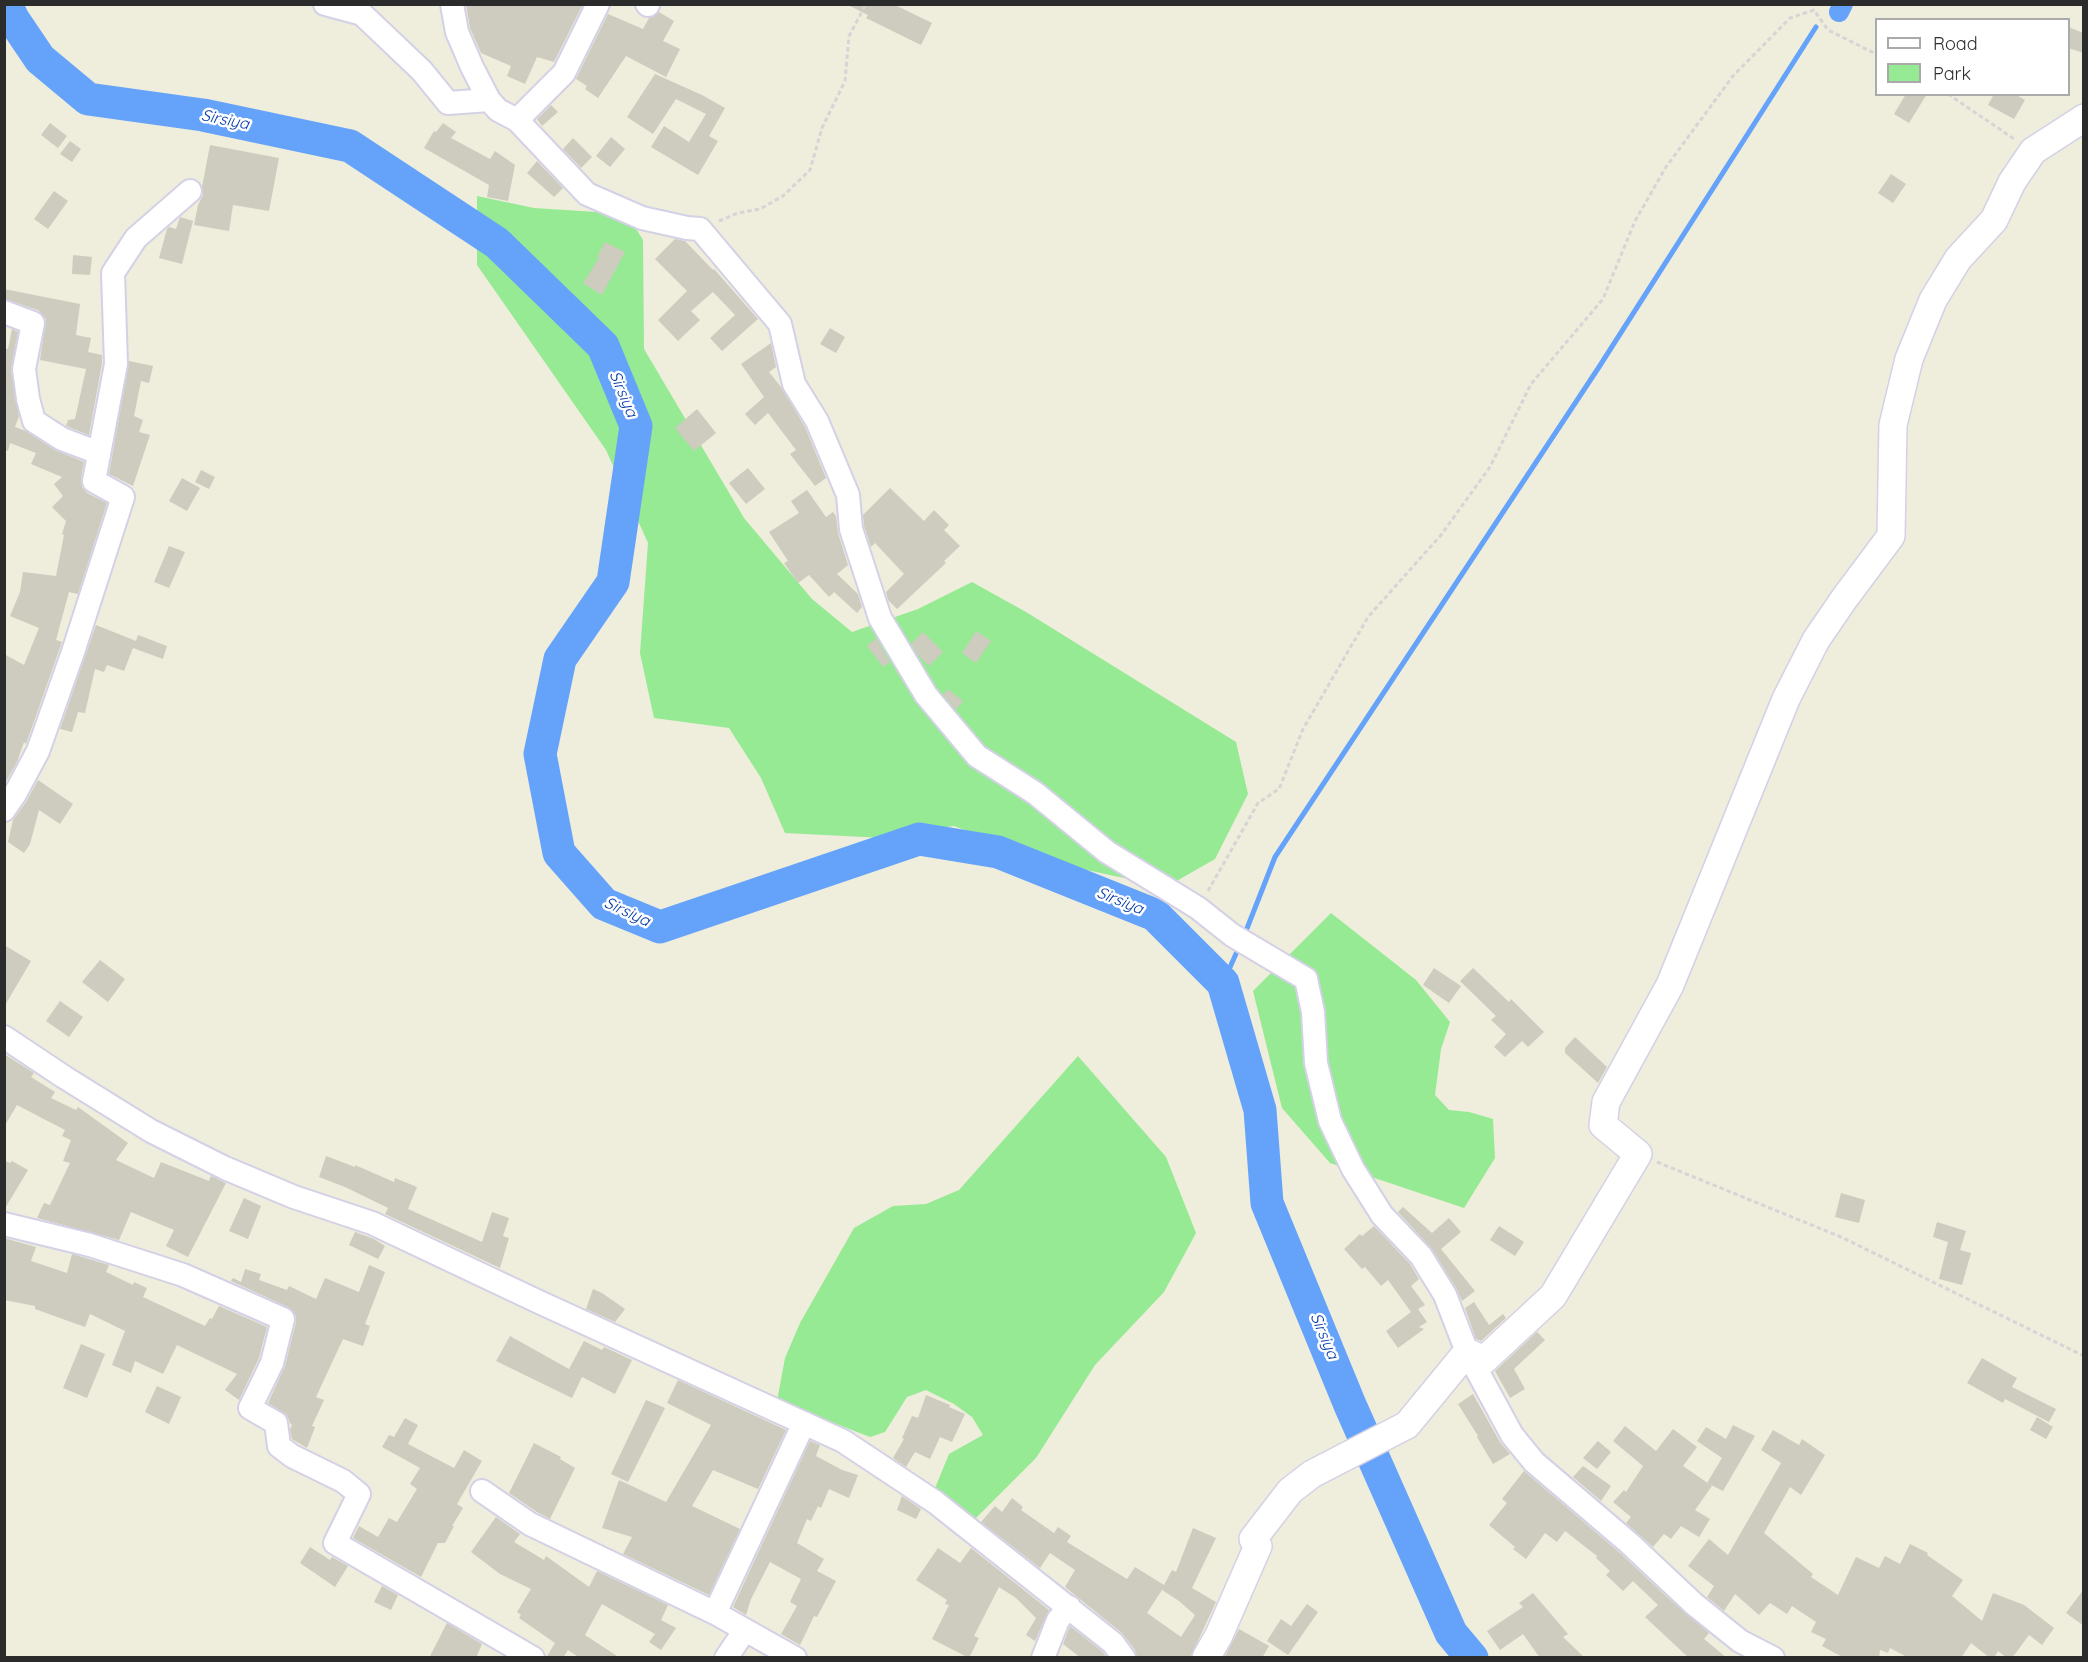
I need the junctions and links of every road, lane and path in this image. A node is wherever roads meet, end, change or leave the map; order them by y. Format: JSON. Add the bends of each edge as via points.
{"nodes":[{"id":1,"x":325,"y":4,"type":"edge"},
{"id":2,"x":452,"y":4,"type":"edge"},
{"id":3,"x":598,"y":4,"type":"edge"},
{"id":4,"x":866,"y":4,"type":"edge"},
{"id":5,"x":1807,"y":4,"type":"edge"},
{"id":6,"x":1810,"y":11,"type":"junction"},
{"id":7,"x":1875,"y":54,"type":"edge"},
{"id":8,"x":1951,"y":96,"type":"edge"},
{"id":9,"x":489,"y":100,"type":"junction"},
{"id":10,"x":2084,"y":118,"type":"edge"},
{"id":11,"x":517,"y":120,"type":"junction"},
{"id":12,"x":2033,"y":151,"type":"junction"},
{"id":13,"x":190,"y":191,"type":"dead end"},
{"id":14,"x":700,"y":229,"type":"junction"},
{"id":15,"x":4,"y":312,"type":"edge"},
{"id":16,"x":99,"y":453,"type":"junction"},
{"id":17,"x":4,"y":810,"type":"edge"},
{"id":18,"x":1198,"y":908,"type":"junction"},
{"id":19,"x":4,"y":1037,"type":"edge"},
{"id":20,"x":1638,"y":1154,"type":"junction"},
{"id":21,"x":4,"y":1224,"type":"edge"},
{"id":22,"x":1467,"y":1352,"type":"junction"},
{"id":23,"x":2084,"y":1356,"type":"edge"},
{"id":24,"x":804,"y":1423,"type":"junction"},
{"id":25,"x":482,"y":1491,"type":"dead end"},
{"id":26,"x":1069,"y":1607,"type":"junction"},
{"id":27,"x":715,"y":1613,"type":"junction"},
{"id":28,"x":745,"y":1630,"type":"junction"},
{"id":29,"x":1733,"y":1649,"type":"edge"},
{"id":30,"x":504,"y":1651,"type":"edge"},
{"id":31,"x":533,"y":1658,"type":"edge"},
{"id":32,"x":726,"y":1658,"type":"edge"},
{"id":33,"x":795,"y":1658,"type":"edge"},
{"id":34,"x":1043,"y":1658,"type":"edge"},
{"id":35,"x":1124,"y":1658,"type":"edge"},
{"id":36,"x":1206,"y":1658,"type":"edge"},
{"id":37,"x":1773,"y":1658,"type":"edge"}],
"edges":[{"from":1,"to":9,"type":"street","via":[[362,14],[422,71],[448,103]]},
{"from":2,"to":9,"type":"street","via":[[457,32]]},
{"from":3,"to":11,"type":"street","via":[[564,73]]},
{"from":4,"to":14,"type":"path","via":[[849,36],[845,81],[822,128],[810,170],[783,196],[760,209],[738,213]]},
{"from":5,"to":6,"type":"path","via":[[1811,14]]},
{"from":6,"to":7,"type":"path","via":[[1814,10],[1828,30]]},
{"from":6,"to":18,"type":"path","via":[[1790,18],[1733,76],[1666,167],[1635,221],[1603,299],[1531,384],[1490,467],[1441,535],[1368,616],[1303,729],[1279,789],[1258,803]]},
{"from":8,"to":12,"type":"path"},
{"from":9,"to":11,"type":"street"},
{"from":10,"to":12,"type":"street"},
{"from":11,"to":14,"type":"street","via":[[587,194],[642,218]]},
{"from":12,"to":20,"type":"street","via":[[1994,219],[1958,258],[1933,300],[1909,359],[1893,425],[1891,536],[1816,640],[1786,699],[1670,985],[1606,1102],[1603,1125]]},
{"from":13,"to":16,"type":"street","via":[[135,238],[113,273],[116,364]]},
{"from":14,"to":18,"type":"street","via":[[780,324],[794,384],[817,421],[848,495],[851,529],[880,618],[926,695],[977,756],[1035,793],[1107,852]]},
{"from":15,"to":16,"type":"street","via":[[33,323],[24,369],[34,421],[62,439]]},
{"from":16,"to":17,"type":"street","via":[[94,481],[123,498],[38,751]]},
{"from":18,"to":22,"type":"street","via":[[1239,939],[1306,979],[1313,1012],[1316,1063],[1330,1121],[1353,1169],[1383,1215],[1427,1266],[1444,1295]]},
{"from":19,"to":24,"type":"street","via":[[151,1131],[225,1168],[372,1223]]},
{"from":20,"to":22,"type":"street","via":[[1553,1296],[1484,1360]]},
{"from":20,"to":23,"type":"path","via":[[1841,1237]]},
{"from":21,"to":30,"type":"street","via":[[90,1245],[183,1275],[283,1319],[272,1363],[250,1408],[276,1423],[279,1446],[343,1480],[359,1494],[335,1543]]},
{"from":22,"to":29,"type":"street","via":[[1512,1435],[1534,1462],[1694,1604]]},
{"from":22,"to":36,"type":"street","via":[[1407,1425],[1312,1474],[1290,1491],[1253,1539],[1257,1546]]},
{"from":24,"to":26,"type":"street","via":[[843,1441],[935,1502]]},
{"from":24,"to":27,"type":"street"},
{"from":25,"to":27,"type":"street","via":[[530,1524]]},
{"from":26,"to":34,"type":"street","via":[[1059,1620]]},
{"from":26,"to":35,"type":"street","via":[[1113,1643]]},
{"from":27,"to":28,"type":"street"},
{"from":28,"to":32,"type":"street"},
{"from":28,"to":33,"type":"street"},
{"from":29,"to":37,"type":"street"},
{"from":30,"to":31,"type":"street"}]}
